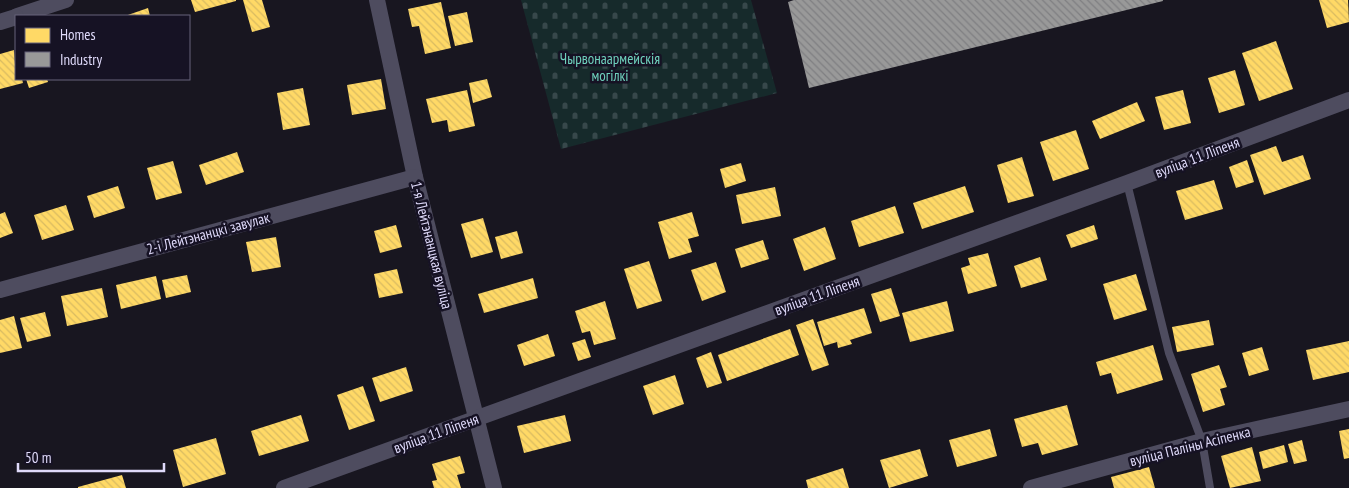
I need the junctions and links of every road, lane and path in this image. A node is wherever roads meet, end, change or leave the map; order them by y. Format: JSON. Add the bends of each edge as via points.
{"nodes":[{"id":1,"x":66,"y":0,"type":"edge"},
{"id":2,"x":377,"y":0,"type":"edge"},
{"id":3,"x":20,"y":15,"type":"edge"},
{"id":4,"x":15,"y":17,"type":"edge"},
{"id":5,"x":0,"y":22,"type":"edge"},
{"id":6,"x":1349,"y":100,"type":"edge"},
{"id":7,"x":415,"y":177,"type":"junction"},
{"id":8,"x":1127,"y":183,"type":"junction"},
{"id":9,"x":0,"y":290,"type":"edge"},
{"id":10,"x":1349,"y":409,"type":"edge"},
{"id":11,"x":476,"y":418,"type":"junction"},
{"id":12,"x":1202,"y":441,"type":"junction"},
{"id":13,"x":284,"y":488,"type":"edge"},
{"id":14,"x":494,"y":488,"type":"edge"},
{"id":15,"x":1032,"y":488,"type":"edge"},
{"id":16,"x":1210,"y":488,"type":"edge"}],
"edges":[{"from":1,"to":3,"type":"street"},
{"from":2,"to":7,"type":"street","name":"1-я Лейтэнанцкая вуліца"},
{"from":4,"to":5,"type":"street"},
{"from":6,"to":8,"type":"street","name":"вуліца 11 Ліпеня"},
{"from":7,"to":9,"type":"street","name":"2-і Лейтэнанцкі завулак"},
{"from":7,"to":11,"type":"street","name":"1-я Лейтэнанцкая вуліца"},
{"from":8,"to":11,"type":"street","name":"вуліца 11 Ліпеня"},
{"from":8,"to":12,"type":"lane","via":[[1169,353]]},
{"from":10,"to":12,"type":"street","name":"вуліца Паліны Асіпенка"},
{"from":11,"to":13,"type":"street","name":"вуліца 11 Ліпеня"},
{"from":11,"to":14,"type":"street","name":"1-я Лейтэнанцкая вуліца"},
{"from":12,"to":15,"type":"street","name":"вуліца Паліны Асіпенка"},
{"from":12,"to":16,"type":"lane"}]}
